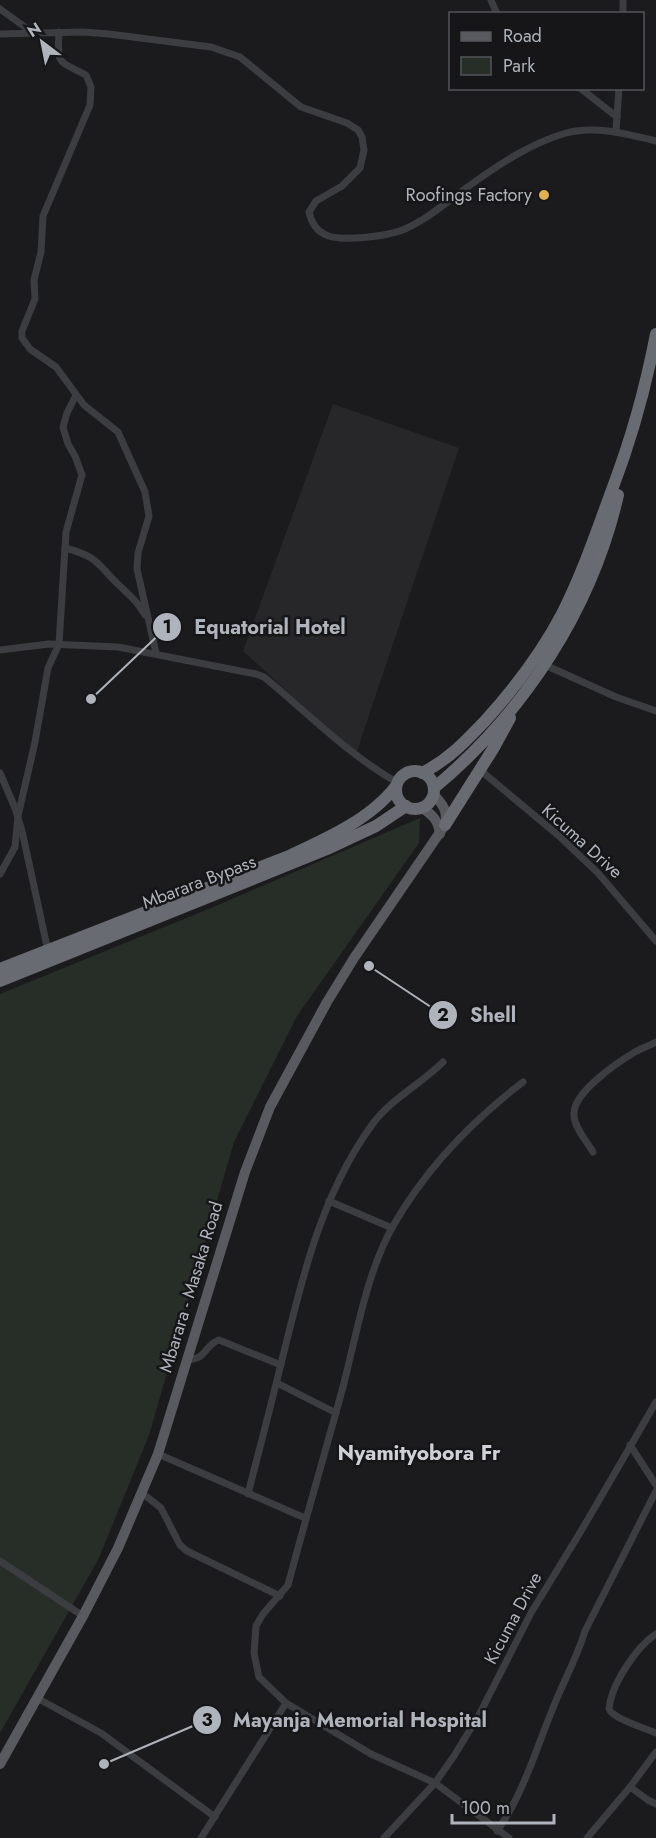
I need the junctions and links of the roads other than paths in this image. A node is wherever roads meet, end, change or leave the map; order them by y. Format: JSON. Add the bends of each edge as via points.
{"nodes":[{"id":1,"x":0,"y":9,"type":"edge"},
{"id":2,"x":32,"y":32,"type":"junction"},
{"id":3,"x":59,"y":32,"type":"junction"},
{"id":4,"x":0,"y":34,"type":"edge"},
{"id":5,"x":583,"y":90,"type":"edge"},
{"id":6,"x":619,"y":90,"type":"edge"},
{"id":7,"x":617,"y":117,"type":"junction"},
{"id":8,"x":616,"y":131,"type":"junction"},
{"id":9,"x":656,"y":141,"type":"edge"},
{"id":10,"x":656,"y":334,"type":"edge"},
{"id":11,"x":76,"y":395,"type":"junction"},
{"id":12,"x":625,"y":458,"type":"junction"},
{"id":13,"x":65,"y":548,"type":"junction"},
{"id":14,"x":149,"y":622,"type":"junction"},
{"id":15,"x":59,"y":644,"type":"junction"},
{"id":16,"x":0,"y":650,"type":"edge"},
{"id":17,"x":156,"y":653,"type":"junction"},
{"id":18,"x":545,"y":665,"type":"junction"},
{"id":19,"x":656,"y":711,"type":"edge"},
{"id":20,"x":488,"y":745,"type":"junction"},
{"id":21,"x":480,"y":770,"type":"junction"},
{"id":22,"x":0,"y":773,"type":"edge"},
{"id":23,"x":422,"y":773,"type":"junction"},
{"id":24,"x":397,"y":784,"type":"junction"},
{"id":25,"x":433,"y":791,"type":"junction"},
{"id":26,"x":406,"y":807,"type":"junction"},
{"id":27,"x":422,"y":807,"type":"junction"},
{"id":28,"x":18,"y":816,"type":"junction"},
{"id":29,"x":442,"y":829,"type":"junction"},
{"id":30,"x":0,"y":874,"type":"edge"},
{"id":31,"x":656,"y":941,"type":"edge"},
{"id":32,"x":48,"y":951,"type":"junction"},
{"id":33,"x":0,"y":969,"type":"edge"},
{"id":34,"x":0,"y":981,"type":"edge"},
{"id":35,"x":656,"y":1042,"type":"edge"},
{"id":36,"x":443,"y":1062,"type":"dead end"},
{"id":37,"x":523,"y":1082,"type":"dead end"},
{"id":38,"x":593,"y":1152,"type":"dead end"},
{"id":39,"x":329,"y":1201,"type":"junction"},
{"id":40,"x":392,"y":1228,"type":"junction"},
{"id":41,"x":187,"y":1360,"type":"junction"},
{"id":42,"x":281,"y":1365,"type":"junction"},
{"id":43,"x":277,"y":1383,"type":"junction"},
{"id":44,"x":656,"y":1402,"type":"edge"},
{"id":45,"x":336,"y":1413,"type":"junction"},
{"id":46,"x":630,"y":1446,"type":"junction"},
{"id":47,"x":158,"y":1454,"type":"junction"},
{"id":48,"x":656,"y":1485,"type":"edge"},
{"id":49,"x":656,"y":1491,"type":"edge"},
{"id":50,"x":142,"y":1493,"type":"junction"},
{"id":51,"x":248,"y":1494,"type":"junction"},
{"id":52,"x":305,"y":1518,"type":"junction"},
{"id":53,"x":0,"y":1561,"type":"edge"},
{"id":54,"x":280,"y":1596,"type":"junction"},
{"id":55,"x":83,"y":1616,"type":"junction"},
{"id":56,"x":656,"y":1634,"type":"edge"},
{"id":57,"x":37,"y":1698,"type":"junction"},
{"id":58,"x":285,"y":1703,"type":"junction"},
{"id":59,"x":656,"y":1733,"type":"edge"},
{"id":60,"x":656,"y":1752,"type":"edge"},
{"id":61,"x":0,"y":1764,"type":"edge"},
{"id":62,"x":435,"y":1784,"type":"junction"},
{"id":63,"x":630,"y":1787,"type":"junction"},
{"id":64,"x":656,"y":1804,"type":"edge"},
{"id":65,"x":215,"y":1817,"type":"junction"},
{"id":66,"x":497,"y":1831,"type":"junction"},
{"id":67,"x":201,"y":1838,"type":"edge"},
{"id":68,"x":384,"y":1838,"type":"edge"},
{"id":69,"x":509,"y":1838,"type":"edge"},
{"id":70,"x":587,"y":1838,"type":"edge"}],
"edges":[{"from":1,"to":2,"type":"street"},
{"from":2,"to":3,"type":"street"},
{"from":2,"to":4,"type":"street"},
{"from":3,"to":8,"type":"street","via":[[109,34],[231,53],[252,65],[301,107],[353,126],[362,137],[360,168],[342,186],[316,201],[309,212],[318,230],[336,238],[381,236],[403,230],[434,214],[469,186],[534,146],[566,133]]},
{"from":3,"to":11,"type":"street","via":[[58,56],[86,75],[91,87],[90,105],[43,216],[35,299],[22,338],[56,368]]},
{"from":5,"to":7,"type":"street"},
{"from":6,"to":7,"type":"street"},
{"from":7,"to":8,"type":"street"},
{"from":8,"to":9,"type":"street"},
{"from":10,"to":12,"type":"highway"},
{"from":11,"to":13,"type":"street","via":[[63,427],[82,483],[71,513]]},
{"from":11,"to":14,"type":"street","via":[[118,432],[145,492],[149,516],[137,569]]},
{"from":12,"to":18,"type":"highway","via":[[600,558]]},
{"from":12,"to":23,"type":"highway","via":[[593,544],[549,635],[518,680],[474,732],[448,757]]},
{"from":13,"to":14,"type":"street","via":[[95,559],[137,601]]},
{"from":13,"to":15,"type":"street"},
{"from":14,"to":17,"type":"street"},
{"from":15,"to":16,"type":"street"},
{"from":15,"to":17,"type":"street","via":[[118,646]]},
{"from":15,"to":28,"type":"street","via":[[48,668]]},
{"from":17,"to":24,"type":"street","via":[[264,677],[320,727]]},
{"from":18,"to":19,"type":"street"},
{"from":18,"to":20,"type":"highway"},
{"from":20,"to":21,"type":"highway"},
{"from":20,"to":25,"type":"highway"},
{"from":21,"to":29,"type":"highway"},
{"from":21,"to":31,"type":"street","name":"Kicuma Drive","via":[[598,873]]},
{"from":22,"to":28,"type":"street"},
{"from":23,"to":24,"type":"highway","via":[[406,773]]},
{"from":23,"to":25,"type":"highway","via":[[430,779]]},
{"from":24,"to":26,"type":"highway","via":[[398,798]]},
{"from":24,"to":32,"type":"highway","name":"Mbarara Bypass","via":[[388,797],[360,818],[318,843]]},
{"from":25,"to":27,"type":"highway"},
{"from":25,"to":29,"type":"main road","via":[[446,811]]},
{"from":26,"to":27,"type":"highway"},
{"from":26,"to":34,"type":"highway","name":"Mbarara Bypass","via":[[327,849]]},
{"from":27,"to":29,"type":"main road"},
{"from":28,"to":30,"type":"street","via":[[15,847]]},
{"from":28,"to":32,"type":"street"},
{"from":29,"to":41,"type":"main road","name":"Mbarara - Masaka Road","via":[[354,958],[270,1107],[244,1172]]},
{"from":32,"to":33,"type":"highway","name":"Mbarara Bypass"},
{"from":35,"to":38,"type":"street","via":[[605,1072],[575,1105],[573,1115]]},
{"from":36,"to":39,"type":"street","via":[[390,1105],[369,1128]]},
{"from":37,"to":40,"type":"street","via":[[497,1102],[440,1160]]},
{"from":39,"to":40,"type":"street"},
{"from":39,"to":42,"type":"street","via":[[295,1306]]},
{"from":40,"to":45,"type":"street","via":[[369,1287]]},
{"from":41,"to":42,"type":"street","via":[[203,1356],[219,1340]]},
{"from":41,"to":47,"type":"main road","name":"Mbarara - Masaka Road"},
{"from":42,"to":43,"type":"street"},
{"from":43,"to":45,"type":"street"},
{"from":43,"to":51,"type":"street"},
{"from":44,"to":46,"type":"street","name":"Kicuma Drive"},
{"from":45,"to":52,"type":"street"},
{"from":46,"to":48,"type":"street"},
{"from":46,"to":62,"type":"street","name":"Kicuma Drive"},
{"from":47,"to":50,"type":"main road","name":"Mbarara - Masaka Road"},
{"from":47,"to":51,"type":"street"},
{"from":49,"to":66,"type":"street","via":[[585,1631],[516,1800]]},
{"from":50,"to":54,"type":"street","via":[[161,1508],[187,1551]]},
{"from":50,"to":55,"type":"main road","name":"Mbarara - Masaka Road"},
{"from":51,"to":52,"type":"street"},
{"from":52,"to":54,"type":"street","via":[[288,1585]]},
{"from":53,"to":55,"type":"street"},
{"from":54,"to":58,"type":"street","via":[[256,1626],[254,1653],[259,1677]]},
{"from":55,"to":57,"type":"main road","name":"Mbarara - Masaka Road"},
{"from":56,"to":59,"type":"street","via":[[632,1658],[609,1709],[616,1717]]},
{"from":57,"to":61,"type":"main road","name":"Mbarara - Masaka Road"},
{"from":57,"to":65,"type":"street","via":[[101,1733]]},
{"from":58,"to":62,"type":"street","via":[[371,1754]]},
{"from":58,"to":65,"type":"street"},
{"from":60,"to":63,"type":"street"},
{"from":62,"to":66,"type":"street"},
{"from":62,"to":68,"type":"street","name":"Kicuma Drive"},
{"from":63,"to":64,"type":"street"},
{"from":63,"to":70,"type":"street"},
{"from":65,"to":67,"type":"street"},
{"from":66,"to":69,"type":"street"}]}
